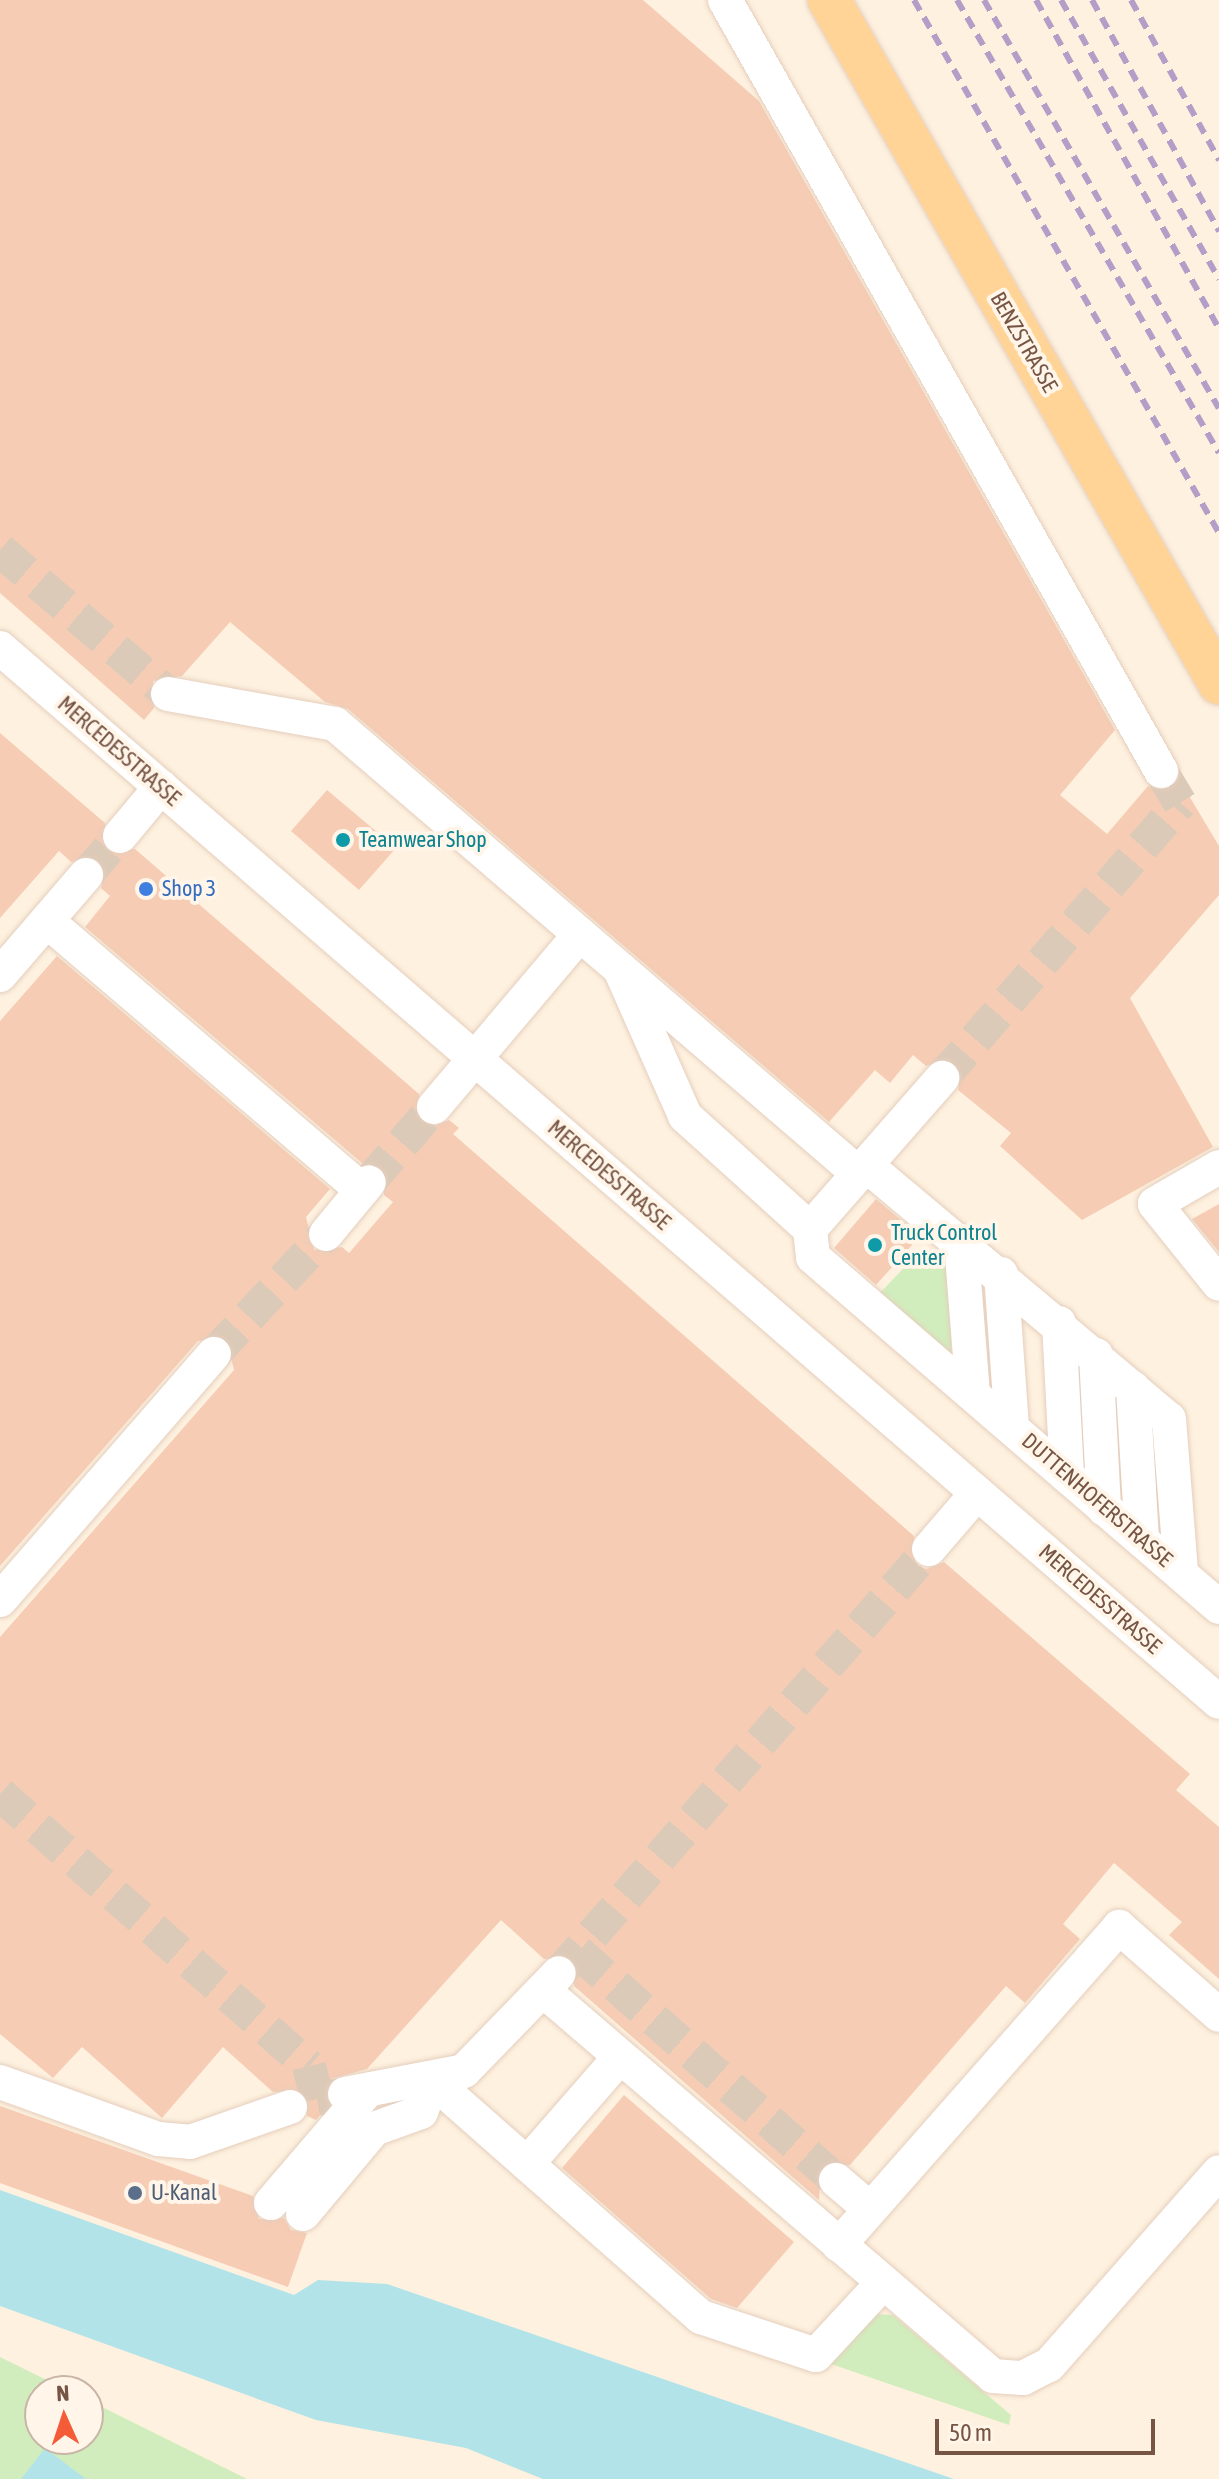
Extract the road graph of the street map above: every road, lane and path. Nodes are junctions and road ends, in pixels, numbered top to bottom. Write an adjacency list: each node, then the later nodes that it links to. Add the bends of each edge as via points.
1 (709, 0): 3 (street)
2 (829, 0): 5 (main road, BENZSTRASSE)
3 (733, 13): 7 (street)
4 (0, 648): 8 (street, MERCEDESSTRASSE)
5 (1219, 683)
6 (168, 694): 12 (street, via 335,724)
7 (1161, 771)
8 (161, 787): 9 (street); 15 (street, MERCEDESSTRASSE)
9 (120, 836)
10 (86, 875): 11 (street)
11 (47, 921): 14 (street); 21 (street, via 366,1186)
12 (580, 934): 13 (street); 15 (street)
13 (620, 969): 19 (street); 20 (street, via 685,1116)
14 (0, 975)
15 (475, 1059): 17 (street); 26 (street, MERCEDESSTRASSE)
16 (942, 1078): 19 (street)
17 (434, 1107)
18 (1219, 1167): 22 (street, via 1155,1204)
19 (863, 1169): 20 (street); 23 (street, via 895,1189)
20 (810, 1229): 25 (street, DUTTENHOFERSTRASSE, via 813,1257)
21 (326, 1234)
22 (1219, 1284)
23 (1058, 1323): 25 (street); 25 (street); 25 (street); 25 (street); 25 (street); 25 (street)
24 (214, 1354): 28 (street)
25 (1076, 1484): 29 (street, DUTTENHOFERSTRASSE)
26 (977, 1493): 27 (street); 30 (street, MERCEDESSTRASSE)
27 (929, 1549)
28 (0, 1600)
29 (1219, 1607)
30 (1219, 1702)
31 (1219, 2015): 39 (street, via 1119,1927)
32 (620, 2057): 33 (street, via 552,1982 476,2064); 36 (street); 40 (street)
33 (433, 2081): 33 (street, via 421,2112 374,2129 287,2209 368,2091); 36 (street)
34 (0, 2082): 35 (street, via 158,2139 190,2142)
35 (290, 2107)
36 (527, 2164): 41 (street, via 701,2317 816,2355)
37 (1219, 2172): 41 (street, via 1049,2365 1023,2378 993,2376)
38 (836, 2180): 39 (street)
39 (870, 2209): 40 (street)
40 (839, 2245): 41 (street)
41 (882, 2284)

